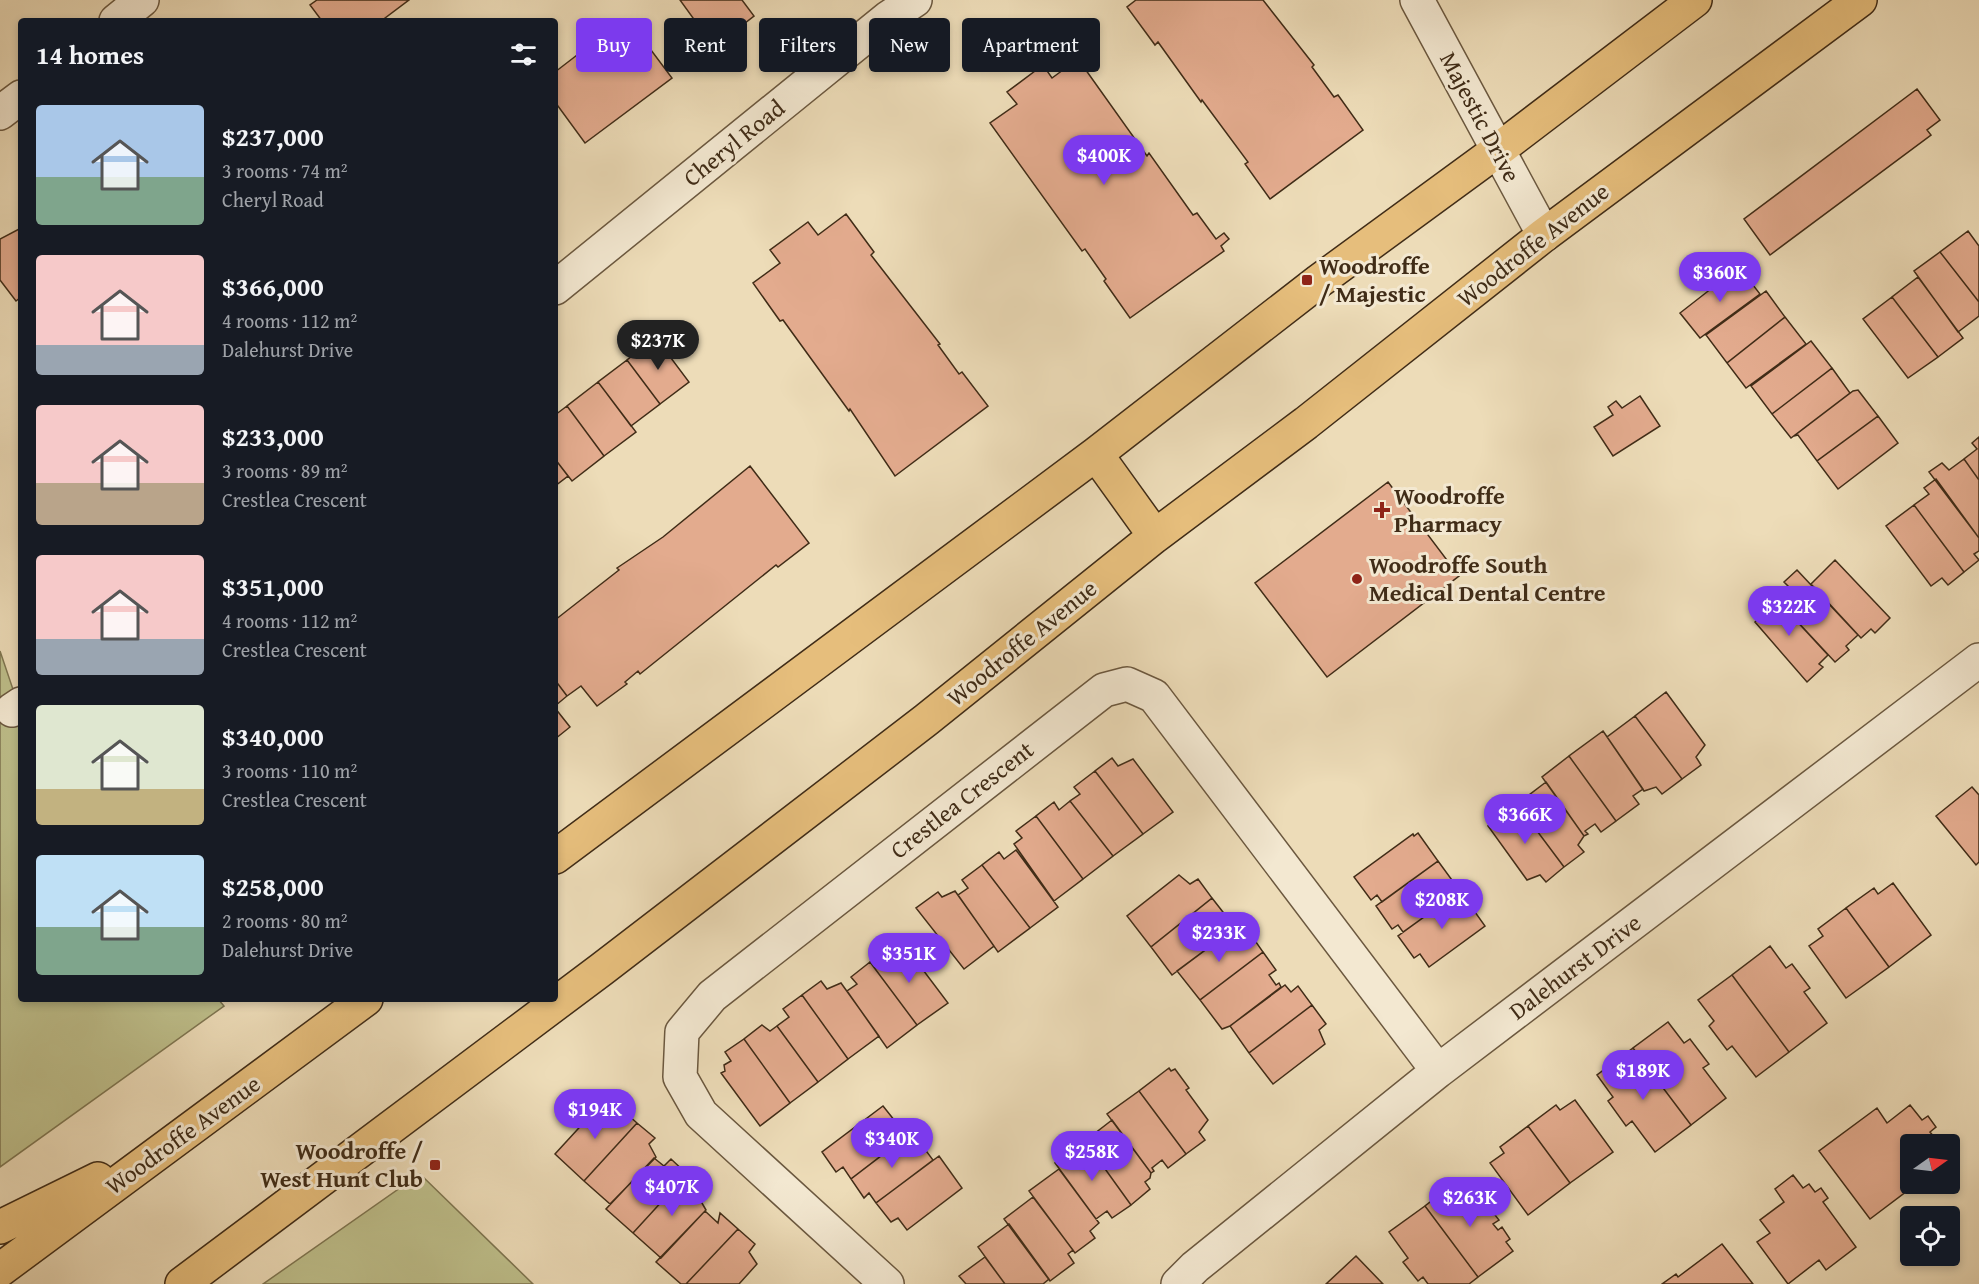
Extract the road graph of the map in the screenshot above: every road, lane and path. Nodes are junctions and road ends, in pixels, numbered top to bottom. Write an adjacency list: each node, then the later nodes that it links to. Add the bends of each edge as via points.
1 (142, 0): 7 (street)
2 (915, 0): 6 (street, Cheryl Road)
3 (1417, 0): 10 (street, Majestic Drive)
4 (1695, 0): 10 (main road)
5 (1860, 0): 11 (main road, Woodroffe Avenue)
6 (883, 9): 12 (street, Cheryl Road)
7 (120, 18)
8 (18, 99): 9 (street)
9 (0, 113)
10 (1498, 150): 11 (street, Majestic Drive); 13 (main road, via 1319,281)
11 (1544, 235): 14 (main road, Woodroffe Avenue, via 1306,423)
12 (558, 285)
13 (1096, 454): 14 (main road); 16 (main road)
14 (1155, 536): 20 (main road, Woodroffe Avenue, via 908,734)
15 (1979, 660): 18 (street, Dalehurst Drive)
16 (558, 855)
17 (362, 1002): 19 (main road, Woodroffe Avenue)
18 (1438, 1071): 25 (street, Crestlea Crescent, via 1154,696 1127,684 1104,690 712,996 682,1032 680,1077 701,1114); 26 (street, Dalehurst Drive)
19 (170, 1144): 21 (main road); 22 (main road, Woodroffe Avenue)
20 (261, 1225): 23 (main road, Woodroffe Avenue); 24 (main road)
21 (0, 1227)
22 (0, 1270)
23 (182, 1284)
24 (202, 1284)
25 (887, 1284)
26 (1178, 1284)

